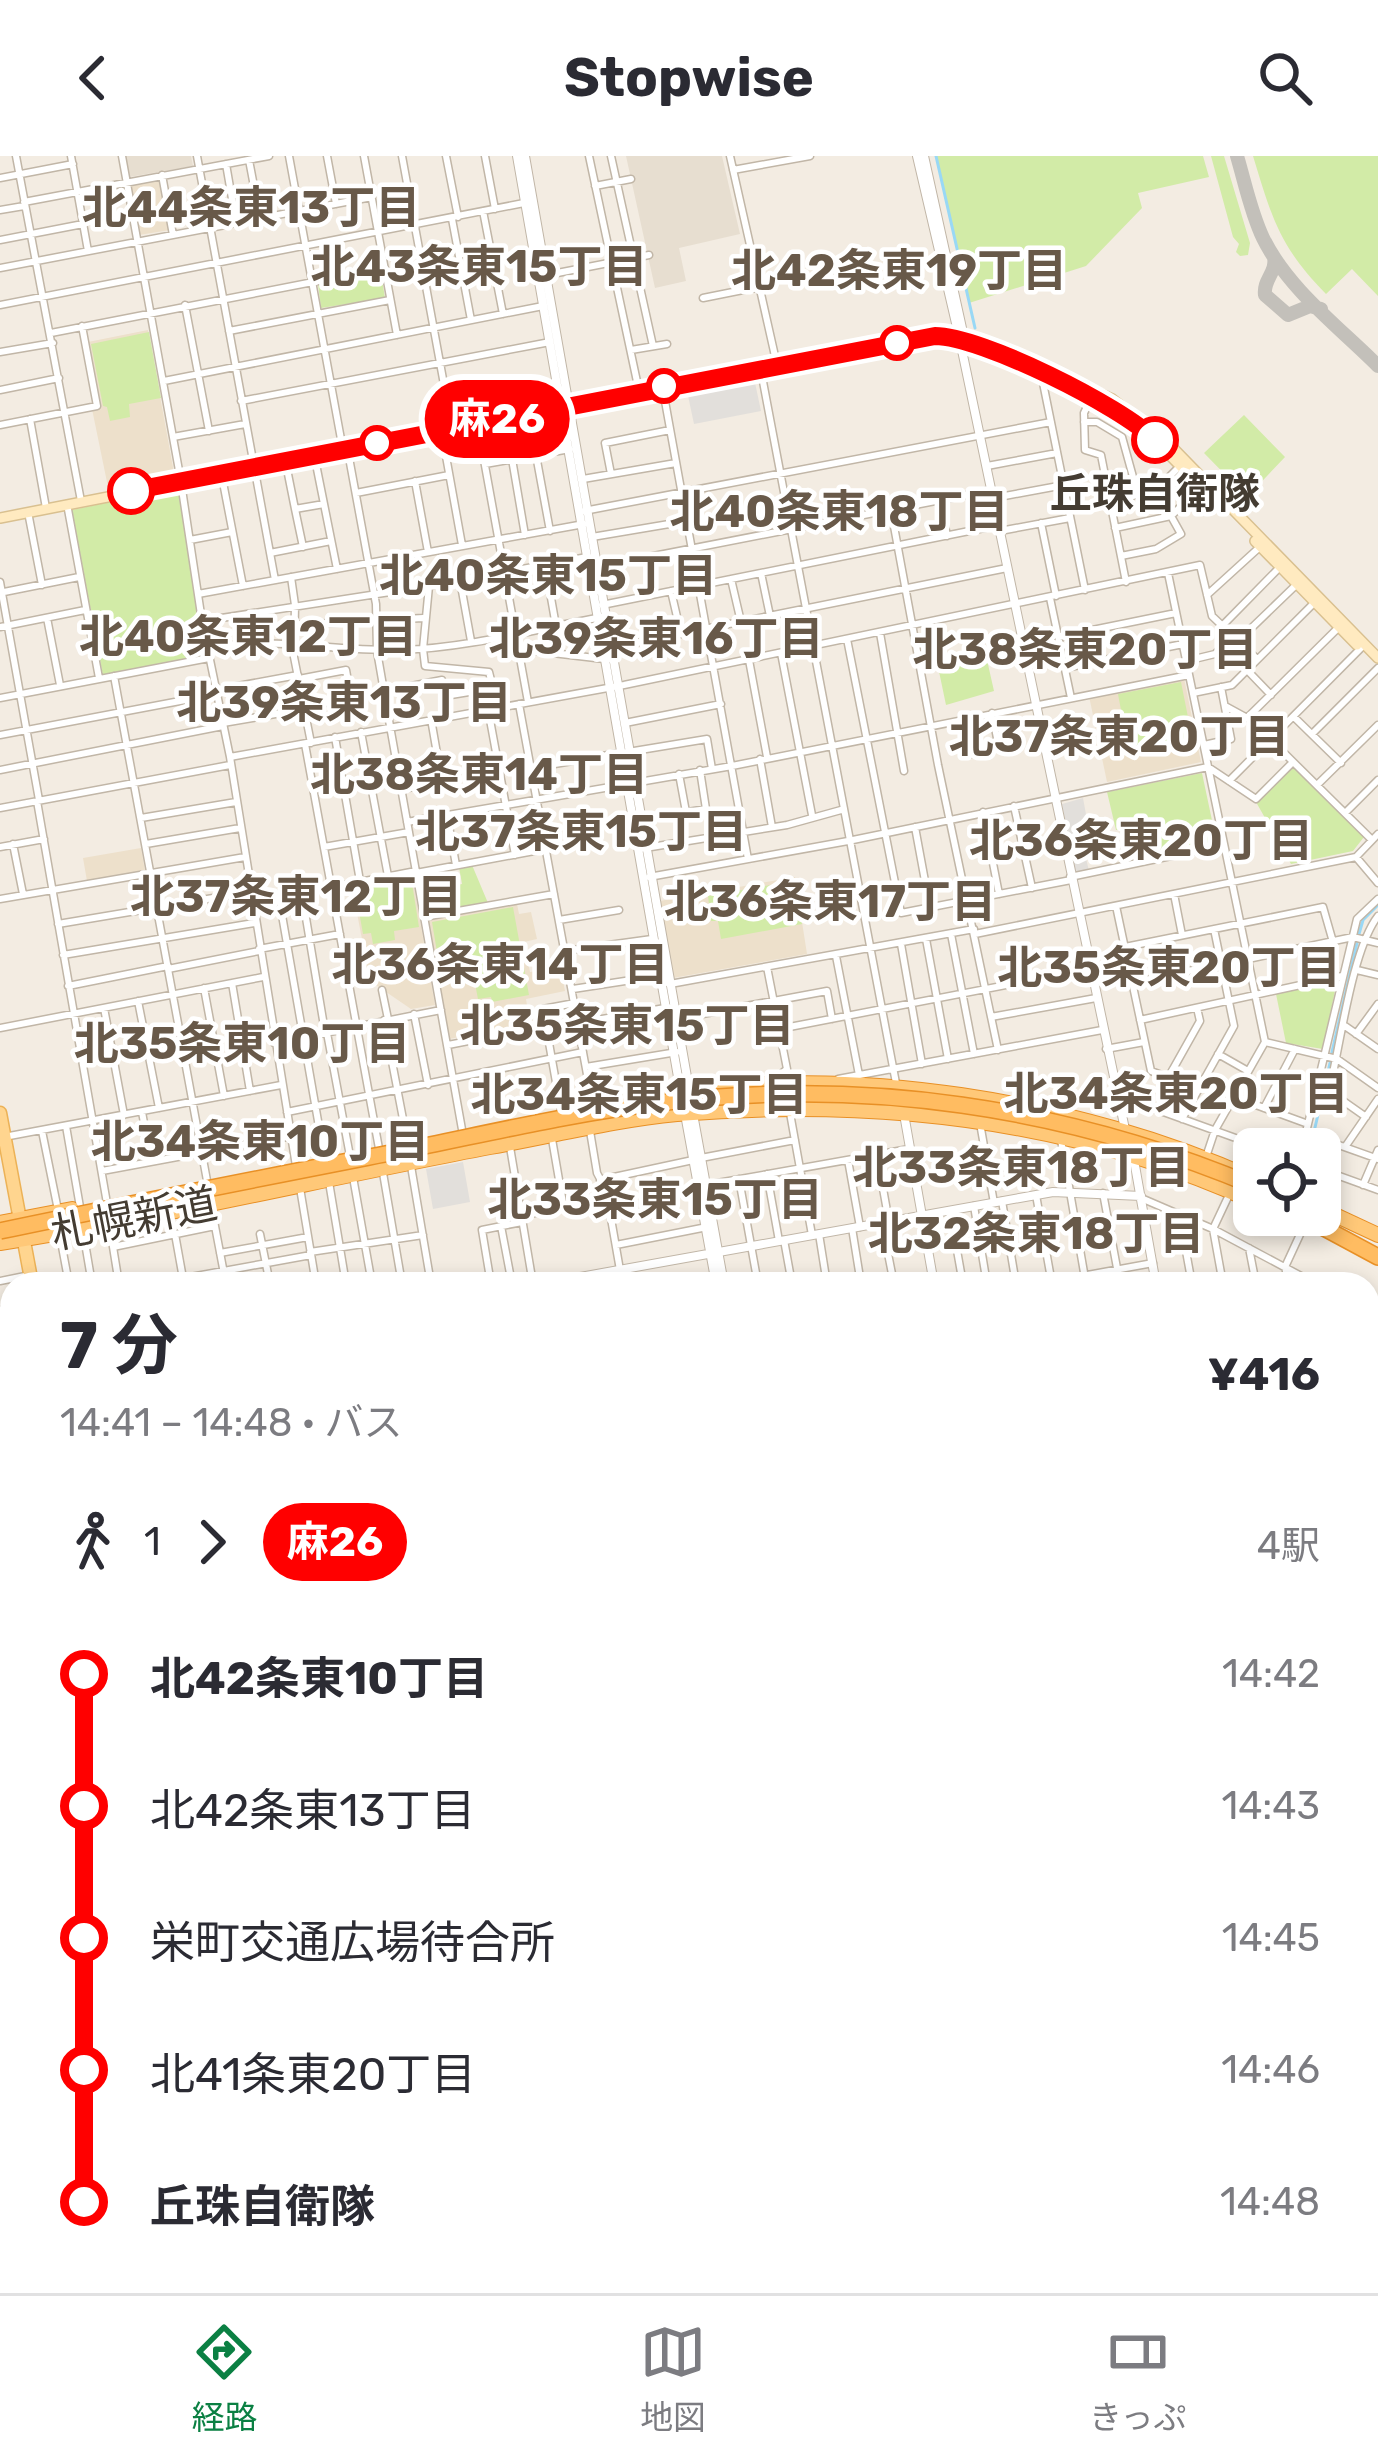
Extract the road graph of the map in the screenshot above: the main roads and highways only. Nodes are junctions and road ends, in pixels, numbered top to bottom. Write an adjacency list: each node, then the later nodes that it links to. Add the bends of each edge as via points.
1 (1042, 371): 2 (main road, via 982,340 935,336); 3 (main road, via 1130,418); 3 (main road, via 1131,411)
2 (0, 518)
3 (1262, 544): 4 (main road)
4 (1282, 565): 5 (main road); 5 (main road)
5 (1317, 600): 6 (main road); 6 (main road)
6 (1363, 646): 7 (main road)
7 (1378, 664)
8 (0, 1113): 9 (main road)
9 (2, 1137): 13 (main road)
10 (1233, 1176): 13 (highway, 札幌新道, via 1125,1130 982,1100 782,1085 685,1092)
11 (1233, 1181): 15 (highway, bridge, via 1161,1150 1038,1117 896,1096 760,1094 622,1108)
12 (1233, 1192): 18 (highway, 札幌新道, via 979,1119 790,1109 590,1128)
13 (19, 1219): 15 (highway, 札幌新道); 18 (main road)
14 (1341, 1225): 17 (highway)
15 (0, 1233): 18 (highway, 札幌新道)
16 (1341, 1235): 19 (highway)
17 (1378, 1235)
18 (24, 1240): 20 (main road)
19 (1378, 1257)
20 (30, 1272)

